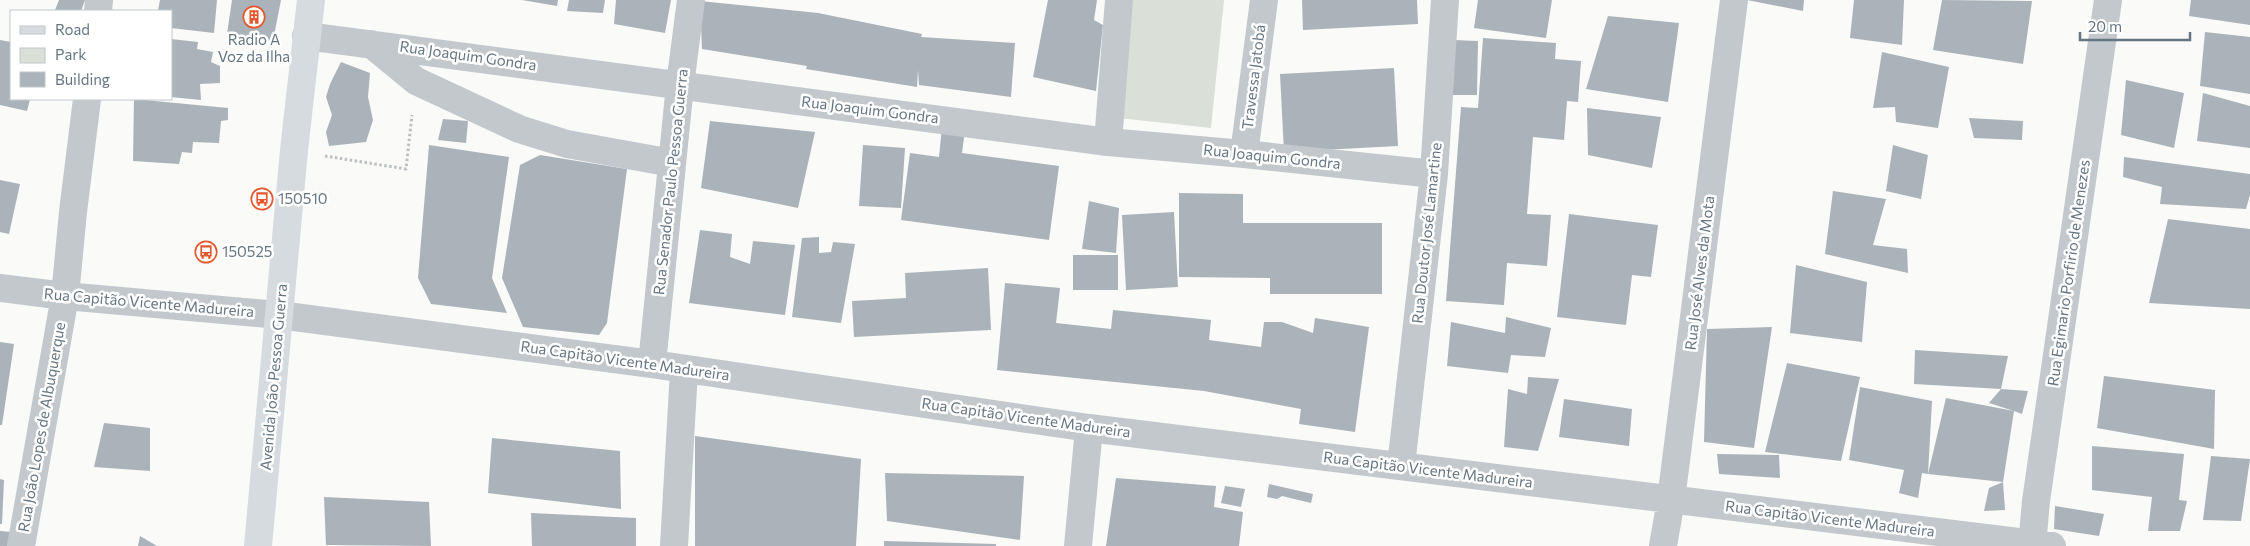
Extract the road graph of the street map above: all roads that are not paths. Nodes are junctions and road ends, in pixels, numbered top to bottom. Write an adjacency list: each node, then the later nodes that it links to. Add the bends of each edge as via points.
1 (311, 0): 8 (main road, Avenida João Pessoa Guerra)
2 (691, 0): 10 (street, Rua Senador Paulo Pessoa Guerra)
3 (1119, 0): 12 (street)
4 (1264, 0): 13 (street, Travessa Jatobá)
5 (1445, 0): 15 (street, Rua Doutor José Lamartine)
6 (1734, 0): 23 (street, Rua José Alves da Mota)
7 (2108, 0): 24 (street, Rua Egimario Porfirio de Menezes, via 2036,501)
8 (306, 36): 9 (street, Rua Joaquim Gondra); 18 (main road, Avenida João Pessoa Guerra)
9 (371, 44): 10 (street, Rua Joaquim Gondra); 14 (street, via 416,81 519,129 567,144)
10 (680, 85): 12 (street, Rua Joaquim Gondra); 14 (street, Rua Senador Paulo Pessoa Guerra)
11 (87, 100): 17 (street, Rua João Lopes de Albuquerque)
12 (1108, 142): 13 (street, Rua Joaquim Gondra)
13 (1244, 154): 15 (street, Rua Joaquim Gondra)
14 (672, 163): 19 (street, Rua Senador Paulo Pessoa Guerra)
15 (1434, 174): 22 (street, Rua Doutor José Lamartine)
16 (0, 288): 17 (street, Rua Capitão Vicente Madureira)
17 (65, 296): 18 (street, Rua Capitão Vicente Madureira); 25 (street, Rua João Lopes de Albuquerque)
18 (280, 315): 19 (street, Rua Capitão Vicente Madureira); 26 (main road, Avenida João Pessoa Guerra)
19 (652, 364): 20 (street, Rua Capitão Vicente Madureira)
20 (684, 370): 21 (street, Rua Capitão Vicente Madureira); 27 (street)
21 (1089, 428): 22 (street, Rua Capitão Vicente Madureira); 28 (street)
22 (1402, 466): 23 (street, Rua Capitão Vicente Madureira)
23 (1671, 500): 24 (street, Rua Capitão Vicente Madureira); 29 (street, Rua José Alves da Mota)
24 (2039, 545)
25 (21, 546)
26 (258, 546)
27 (674, 546)
28 (1078, 546)
29 (1662, 546)

